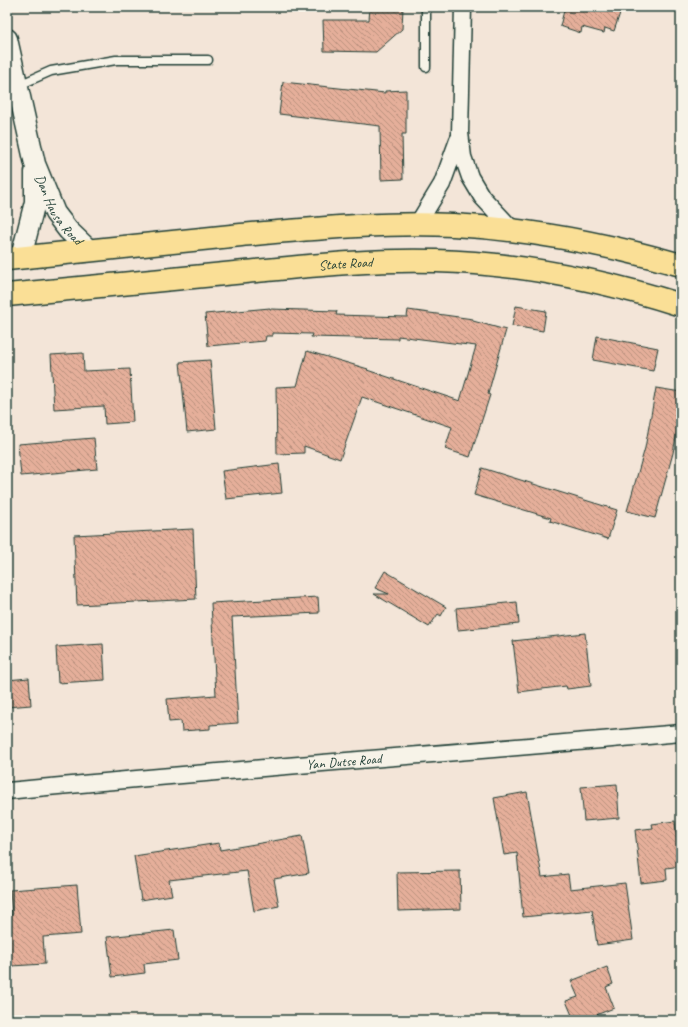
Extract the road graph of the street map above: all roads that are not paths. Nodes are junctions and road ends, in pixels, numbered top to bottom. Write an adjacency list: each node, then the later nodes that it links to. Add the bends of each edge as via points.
1 (426, 7): 5 (lane)
2 (463, 7): 7 (street)
3 (7, 39): 6 (street, Dan Hausa Road)
4 (208, 60): 6 (lane, via 116,60 51,71)
5 (426, 67)
6 (19, 84): 8 (street, Dan Hausa Road)
7 (460, 133): 9 (street, via 442,184); 10 (street, via 463,157 470,177 482,197)
8 (35, 164): 11 (street, Dan Hausa Road, via 55,213); 12 (street, Dan Hausa Road, via 34,202)
9 (418, 225): 10 (main road); 11 (main road, via 388,224 330,228)
10 (513, 230): 13 (main road, via 628,250)
11 (89, 250): 12 (main road)
12 (14, 258)
13 (681, 265)
14 (7, 295): 15 (main road, State Road, via 332,264 436,260 571,276 634,290)
15 (681, 305)
16 (681, 733): 17 (street, Yan Dutse Road, via 168,775)
17 (7, 791)

